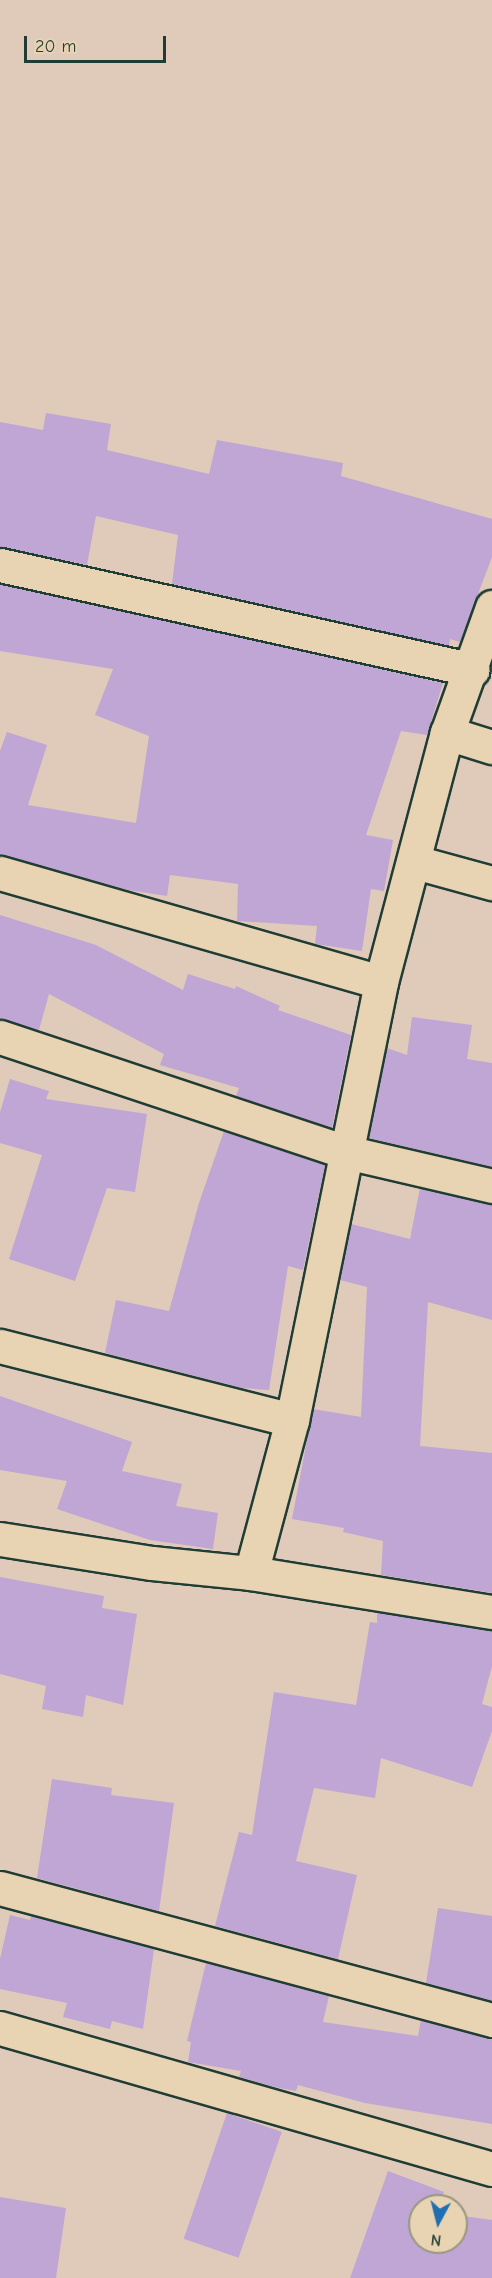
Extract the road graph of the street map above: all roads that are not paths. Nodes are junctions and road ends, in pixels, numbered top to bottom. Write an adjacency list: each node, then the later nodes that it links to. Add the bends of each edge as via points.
1 (0, 565): 3 (street)
2 (492, 607): 3 (street)
3 (472, 670): 4 (street)
4 (447, 734): 5 (street); 6 (street)
5 (492, 747)
6 (415, 862): 8 (street); 9 (street)
7 (0, 873): 9 (street)
8 (492, 883)
9 (381, 982): 11 (street)
10 (0, 1037): 11 (street)
11 (346, 1152): 12 (street); 14 (street)
12 (492, 1186)
13 (0, 1346): 14 (street)
14 (292, 1420): 16 (street)
15 (0, 1539): 16 (street, via 152,1563)
16 (251, 1573): 17 (street)
17 (492, 1612)
18 (0, 1888): 19 (street)
19 (492, 2020)
20 (0, 2028): 21 (street)
21 (492, 2169)

